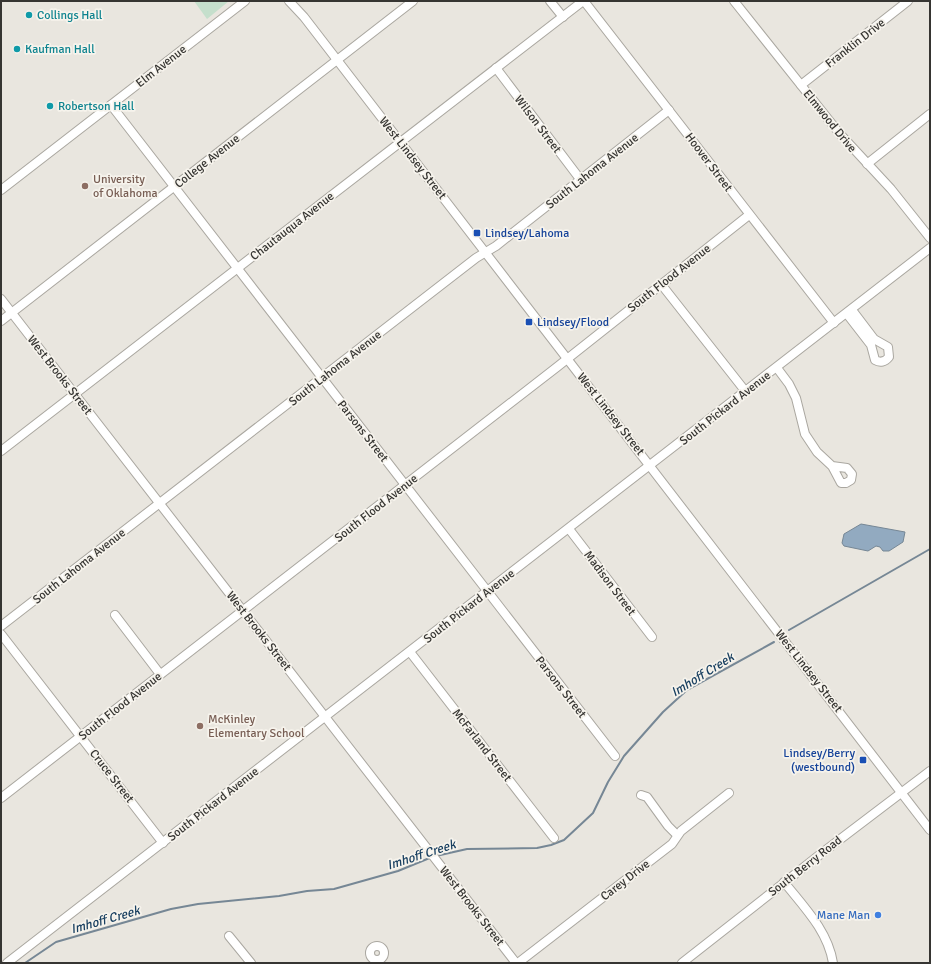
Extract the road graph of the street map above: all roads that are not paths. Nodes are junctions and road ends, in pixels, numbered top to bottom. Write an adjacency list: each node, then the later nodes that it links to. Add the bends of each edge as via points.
1 (245, 1): 12 (street, Elm Avenue)
2 (288, 1): 9 (street, West Lindsey Street, via 304,17)
3 (413, 1): 9 (street, College Avenue)
4 (550, 1): 8 (street)
5 (583, 1): 8 (street, Chautauqua Avenue); 13 (street, Hoover Street)
6 (734, 1): 11 (street, Elmwood Drive)
7 (908, 1): 11 (street, Franklin Drive)
8 (563, 16): 10 (street, Chautauqua Avenue)
9 (337, 61): 15 (street, West Lindsey Street); 18 (street, College Avenue)
10 (496, 68): 15 (street, Chautauqua Avenue); 17 (street, Wilson Street)
11 (801, 85): 16 (street, Elmwood Drive)
12 (111, 105): 18 (street, Parsons Street); 19 (street, Elm Avenue)
13 (669, 110): 17 (street, South Lahoma Avenue); 20 (street, Hoover Street)
14 (930, 114): 16 (street)
15 (401, 142): 23 (street, West Lindsey Street); 24 (street, Chautauqua Avenue)
16 (867, 164): 21 (street, Elmwood Drive, via 904,204)
17 (580, 179): 23 (street, South Lahoma Avenue)
18 (174, 187): 24 (street, Parsons Street); 28 (street, College Avenue)
19 (1, 190)
20 (750, 215): 25 (street, South Flood Avenue); 30 (street, Hoover Street)
21 (930, 238)
22 (930, 249): 27 (street, South Pickard Avenue)
23 (485, 252): 31 (street, West Lindsey Street); 33 (street, South Lahoma Avenue)
24 (237, 269): 33 (street, Parsons Street); 35 (street, Chautauqua Avenue)
25 (661, 284): 31 (street, South Flood Avenue); 34 (street)
26 (1, 299): 28 (street, West Brooks Street)
27 (849, 312): 27 (street, via 871,345 875,360 885,361 890,355 888,347 874,339); 30 (street, South Pickard Avenue)
28 (12, 313): 29 (street, College Avenue); 35 (street, West Brooks Street)
29 (1, 321)
30 (834, 323): 32 (street, South Pickard Avenue)
31 (567, 358): 37 (street, West Lindsey Street); 39 (street, South Flood Avenue)
32 (777, 368): 34 (street, South Pickard Avenue); 38 (street, via 796,398 805,434 817,452)
33 (322, 378): 39 (street, Parsons Street); 40 (street, South Lahoma Avenue)
34 (746, 392): 37 (street, South Pickard Avenue)
35 (75, 394): 36 (street, Chautauqua Avenue); 40 (street, West Brooks Street)
36 (1, 451)
37 (650, 466): 41 (street, South Pickard Avenue); 54 (street, West Lindsey Street)
38 (832, 466)
39 (405, 485): 42 (street, Parsons Street); 43 (street, South Flood Avenue)
40 (160, 504): 43 (street, West Brooks Street); 45 (street, South Lahoma Avenue)
41 (569, 529): 42 (street, South Pickard Avenue); 47 (street, Madison Street)
42 (488, 592): 48 (street, South Pickard Avenue); 52 (street, Parsons Street)
43 (243, 611): 49 (street, South Flood Avenue); 50 (street, West Brooks Street)
44 (114, 615): 49 (street)
45 (1, 626)
46 (1, 634): 51 (street, Cruce Street)
47 (652, 637)
48 (410, 652): 50 (street, South Pickard Avenue); 60 (street, McFarland Street)
49 (160, 674): 51 (street, South Flood Avenue)
50 (326, 717): 61 (street, South Pickard Avenue); 66 (street, West Brooks Street)
51 (81, 736): 57 (street, South Flood Avenue); 61 (street, Cruce Street)
52 (615, 756)
53 (930, 771): 54 (street, South Berry Road)
54 (901, 793): 58 (street, West Lindsey Street); 62 (street, South Berry Road)
55 (729, 794): 59 (street, Carey Drive)
56 (641, 795): 59 (street, via 647,797 668,826)
57 (1, 798)
58 (930, 830)
59 (678, 835): 66 (street, Carey Drive, via 672,844)
60 (554, 838)
61 (163, 843): 64 (street, South Pickard Avenue)
62 (784, 882): 67 (street, South Berry Road); 68 (street, via 824,934)
63 (229, 936): 65 (street)
64 (7, 963)
65 (251, 963)
66 (517, 963)
67 (682, 963)
68 (833, 963)

